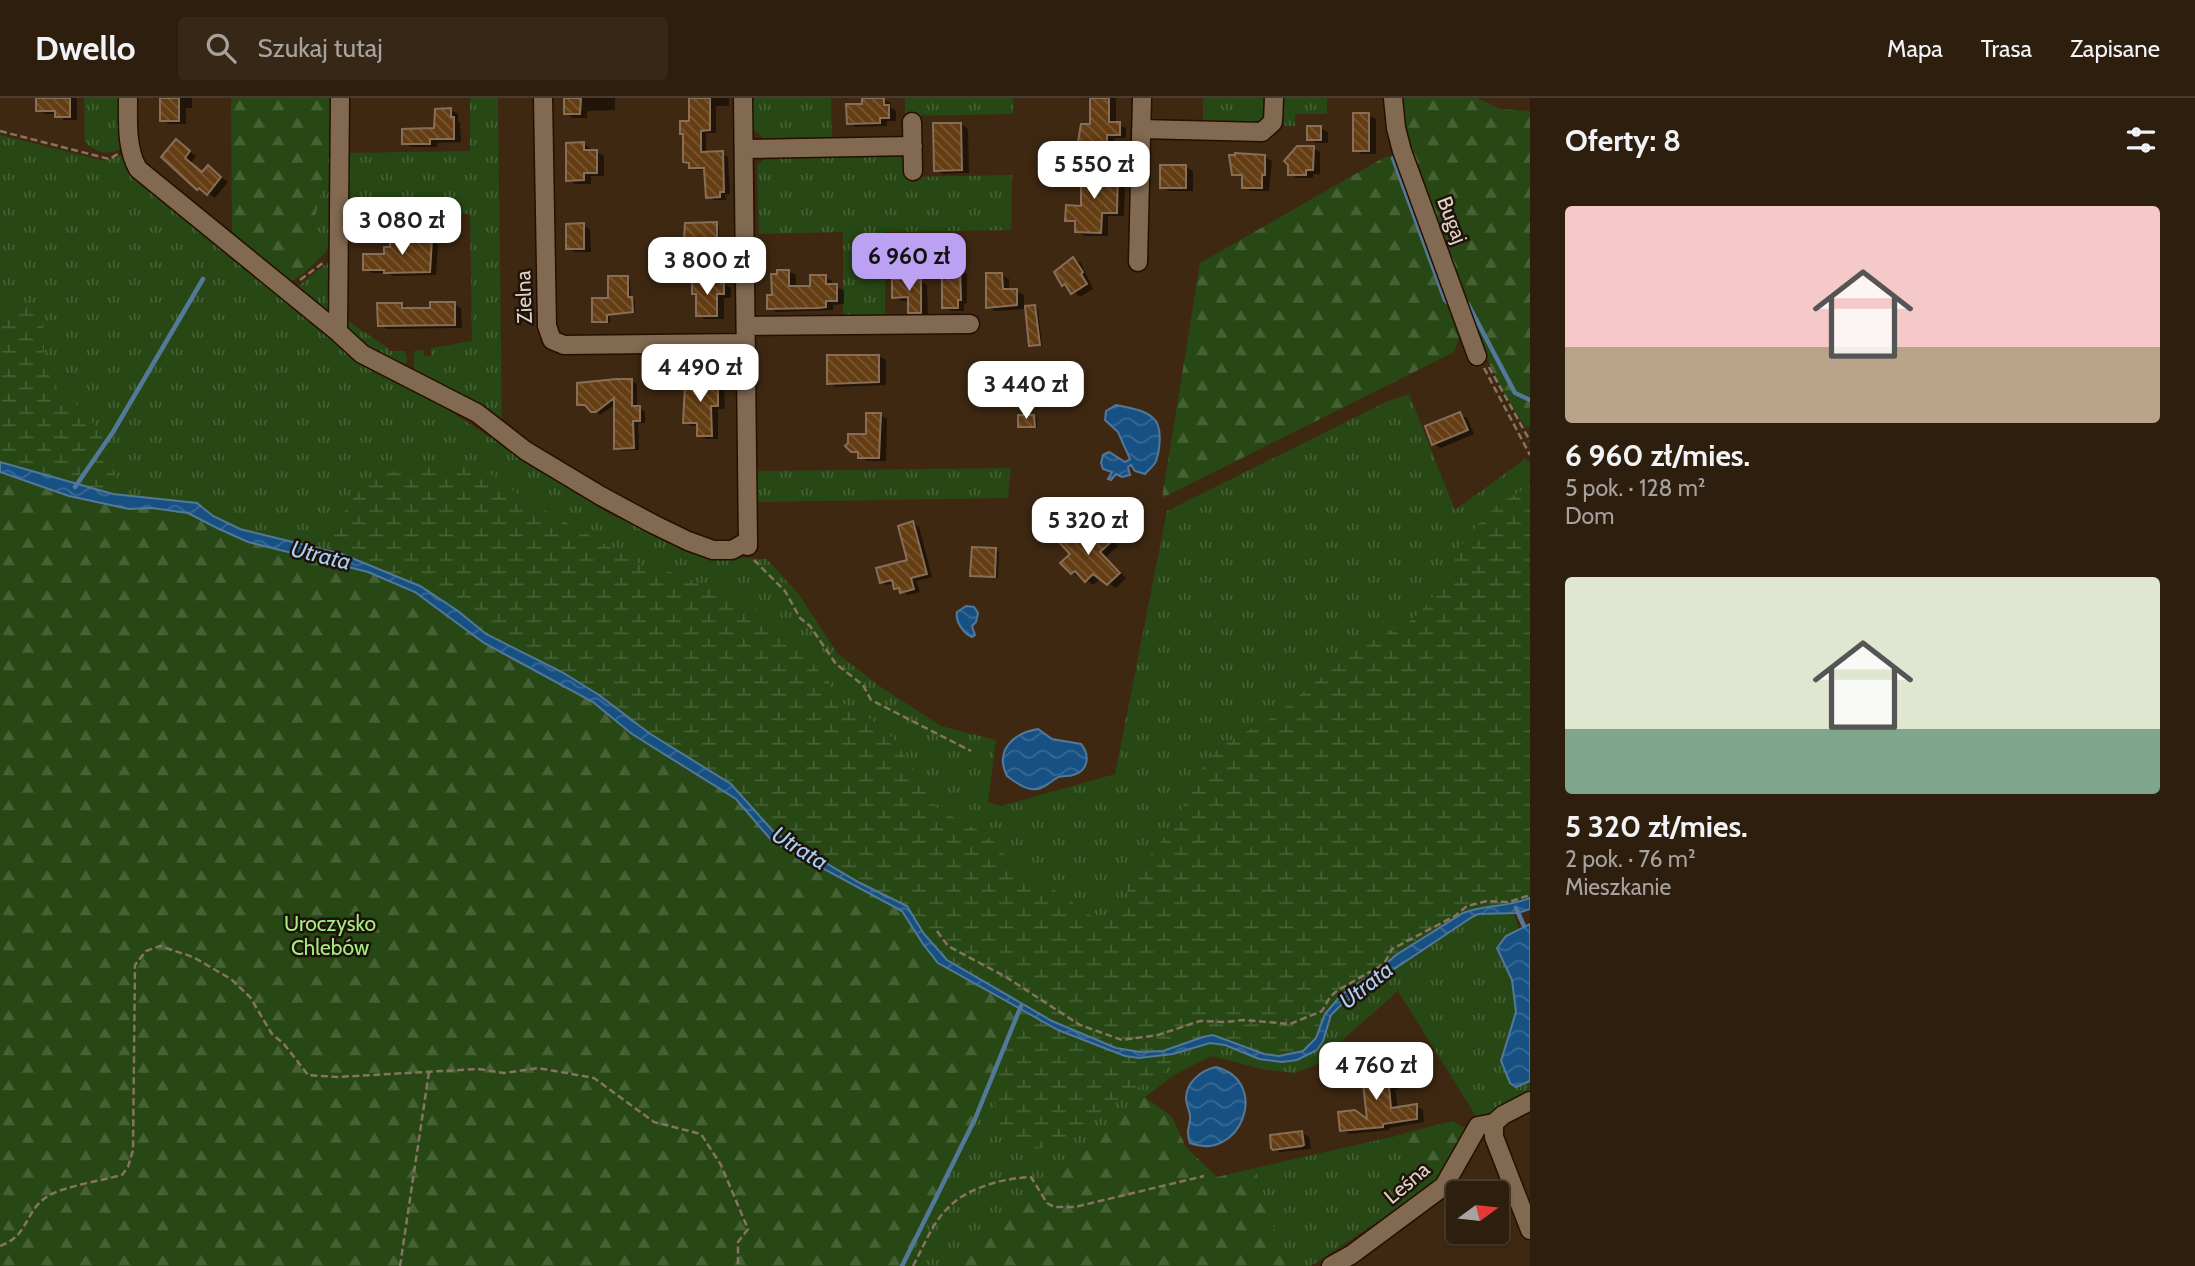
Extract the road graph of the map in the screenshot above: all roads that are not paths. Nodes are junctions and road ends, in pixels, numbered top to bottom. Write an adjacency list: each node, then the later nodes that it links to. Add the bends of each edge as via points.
1 (128, 98): 15 (street, via 135,165)
2 (340, 98): 15 (street)
3 (543, 98): 16 (street, Zielna, via 547,326 552,340 564,345)
4 (743, 98): 11 (street)
5 (1142, 98): 9 (street)
6 (1274, 98): 9 (street, via 1273,122 1262,132)
7 (1393, 98): 17 (street, Bugaj, via 1402,151)
8 (912, 122): 10 (street)
9 (1141, 129): 13 (street)
10 (913, 146): 11 (street); 12 (street)
11 (744, 149): 16 (street)
12 (913, 170)
13 (1138, 262)
14 (970, 324): 16 (street)
15 (338, 332): 16 (street, via 362,354 477,413 526,451 632,513 704,548 728,551 746,544)
16 (746, 334)
17 (1477, 356)
18 (1530, 1101): 19 (street, Leśna)
19 (1494, 1123): 20 (street, via 1494,1137); 21 (street, Leśna, via 1478,1126 1444,1186)
20 (1530, 1230)
21 (1331, 1266)

